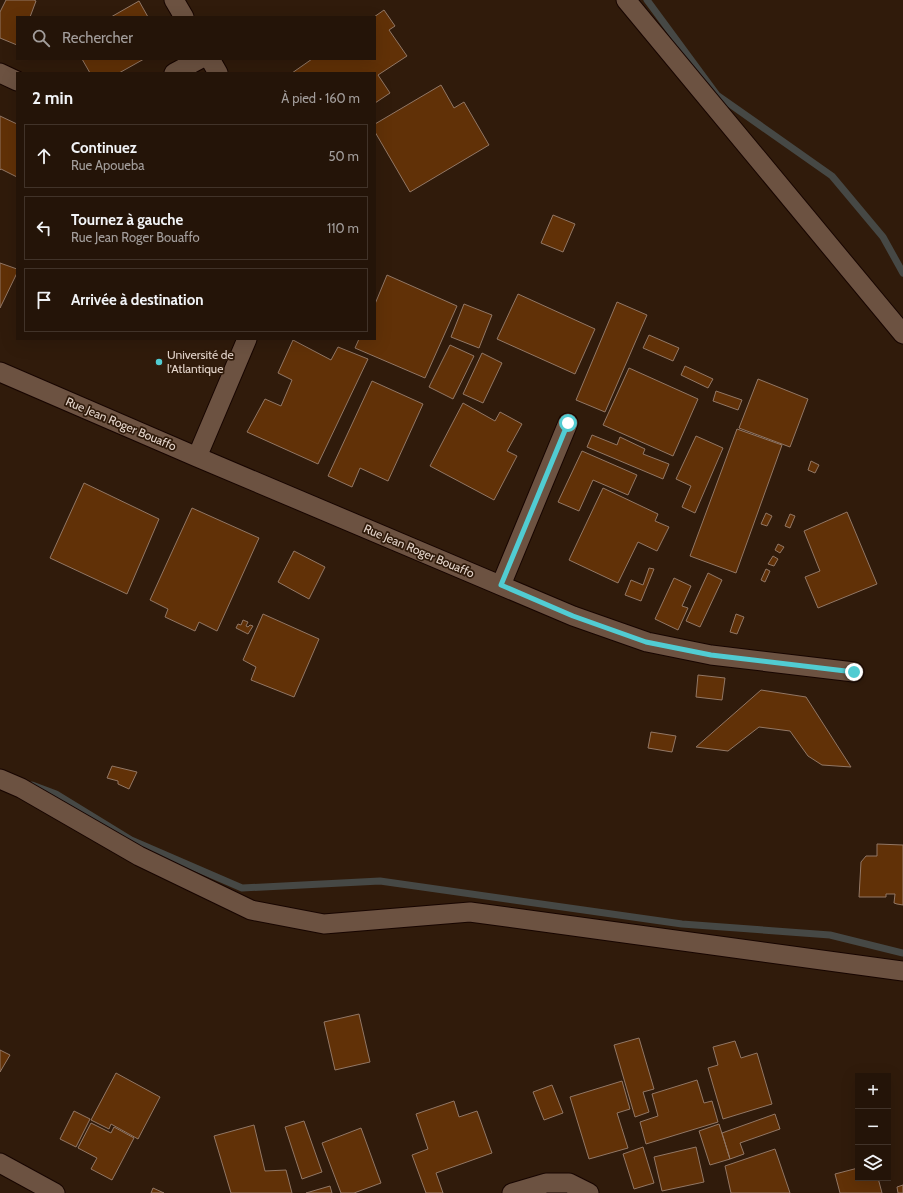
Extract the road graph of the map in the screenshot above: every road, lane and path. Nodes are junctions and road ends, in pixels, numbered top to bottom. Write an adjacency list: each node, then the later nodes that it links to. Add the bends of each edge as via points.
1 (174, 0): 3 (street)
2 (626, 0): 10 (street)
3 (183, 16)
4 (198, 60): 6 (street)
5 (211, 60): 7 (street)
6 (176, 72)
7 (217, 72)
8 (0, 73): 9 (street)
9 (16, 81)
10 (903, 334)
11 (247, 340): 14 (street)
12 (0, 372): 14 (street, Rue Jean Roger Bouaffo)
13 (568, 423): 15 (street)
14 (197, 457): 15 (street, Rue Jean Roger Bouaffo)
15 (501, 585): 16 (street, Rue Jean Roger Bouaffo, via 573,616 646,642 711,655)
16 (854, 672)
17 (0, 779): 18 (street, via 21,788 139,856 251,910 324,924 470,912)
18 (903, 971)
19 (0, 1163): 20 (street)
20 (55, 1193)
21 (512, 1193): 22 (street, via 546,1183 569,1183)
22 (589, 1193)

